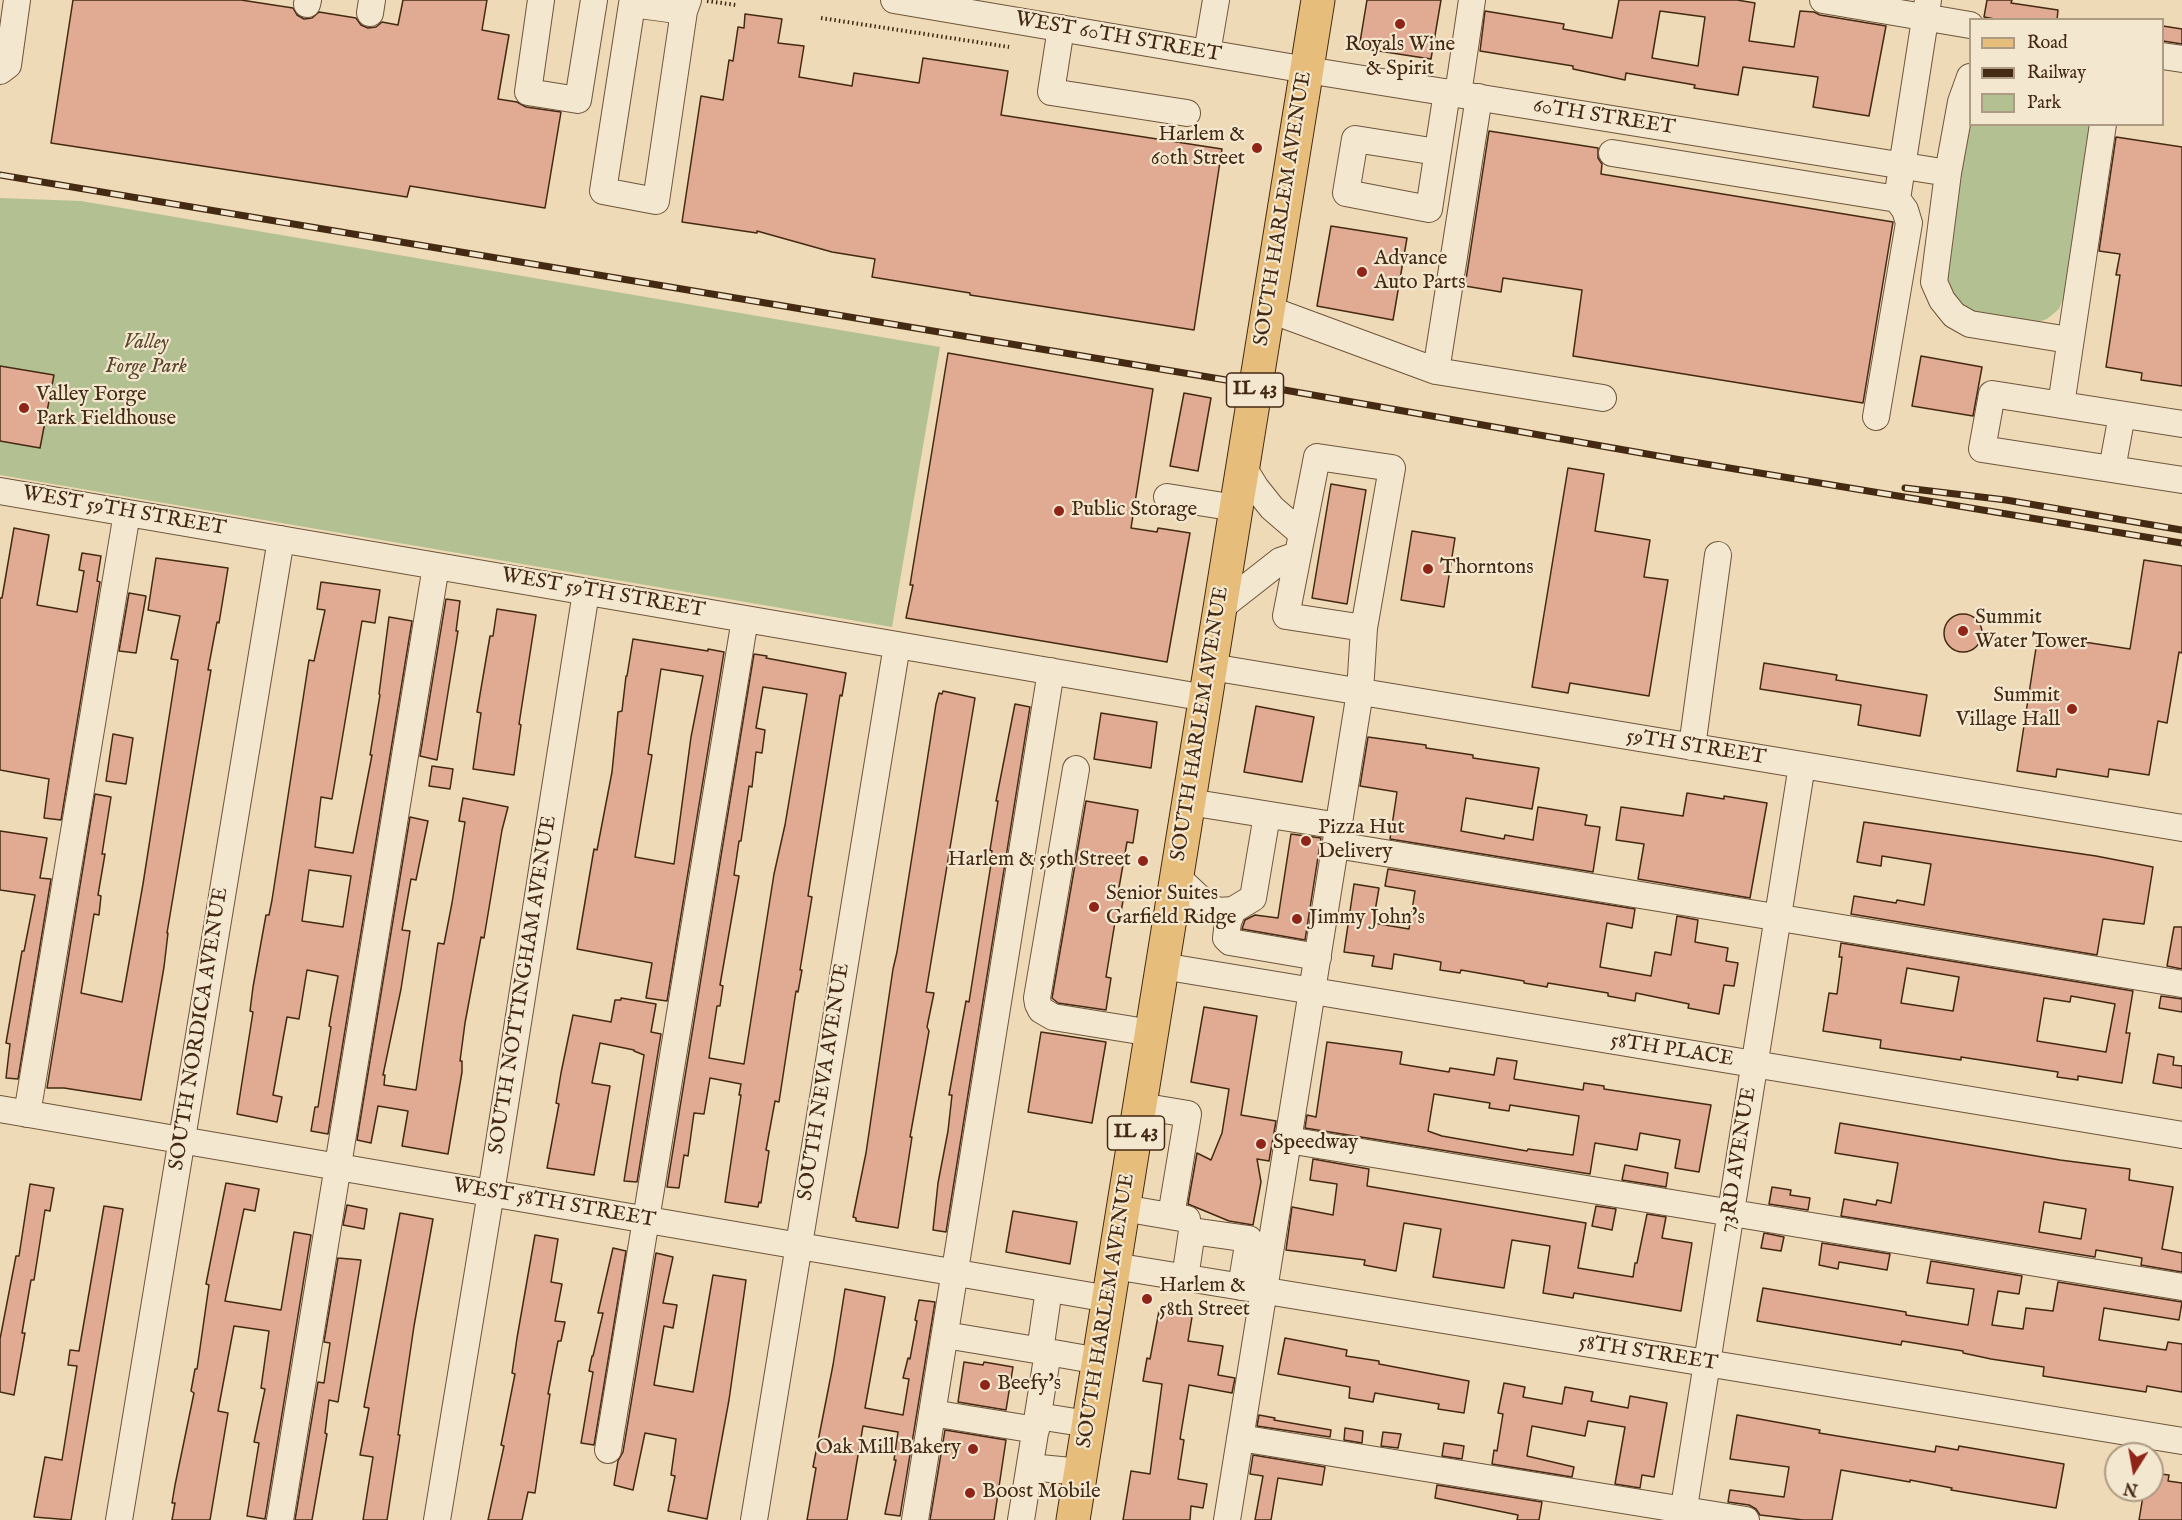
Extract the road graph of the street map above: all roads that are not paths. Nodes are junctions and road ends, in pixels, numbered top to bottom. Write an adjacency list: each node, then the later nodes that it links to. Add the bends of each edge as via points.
1 (17, 0): 17 (street, via 8,65)
2 (541, 0): 3 (street, via 528,92 578,100)
3 (594, 0)
4 (894, 0): 12 (street, WEST 60TH STREET)
5 (1216, 0): 13 (street)
6 (1318, 0): 16 (main road, SOUTH HARLEM AVENUE / IL 43)
7 (1472, 0): 19 (street)
8 (1823, 0): 10 (street)
9 (692, 4): 9 (street, via 656,201 603,191 632,4)
10 (1926, 8): 11 (street); 26 (street)
11 (1969, 23)
12 (1061, 28): 13 (street, WEST 60TH STREET); 20 (street, via 1051,92)
13 (1207, 53): 16 (street, WEST 60TH STREET)
14 (2164, 56): 15 (street)
15 (2182, 60)
16 (1307, 70): 19 (street, 60TH STREET); 29 (main road, SOUTH HARLEM AVENUE / IL 43)
17 (0, 71)
18 (1969, 82): 27 (street, via 1961,102)
19 (1461, 94): 22 (street, 60TH STREET); 23 (street); 31 (street)
20 (1187, 113)
21 (2103, 126): 30 (street)
22 (1682, 130): 25 (street); 26 (street, 60TH STREET)
23 (1437, 153)
24 (1612, 153): 25 (street)
25 (1677, 165): 28 (street)
26 (1901, 165): 27 (street, 60TH STREET); 28 (street)
27 (1948, 173): 30 (street, via 1934,282 1942,300 1954,315 1970,324)
28 (1897, 199): 35 (street, via 1909,223)
29 (1268, 309): 31 (street); 37 (main road, SOUTH HARLEM AVENUE / IL 43)
30 (2069, 340): 33 (street)
31 (1436, 370): 32 (street)
32 (1603, 398)
33 (2061, 405): 34 (street); 38 (street, via 1992,394 1982,449)
34 (2122, 414): 36 (street); 38 (street)
35 (1876, 417)
36 (2182, 424)
37 (1243, 467): 42 (main road, SOUTH HARLEM AVENUE / IL 43); 45 (street)
38 (2112, 469): 39 (street)
39 (2182, 480)
40 (0, 491): 43 (street, WEST 59TH STREET)
41 (1167, 497): 42 (street)
42 (1236, 508): 49 (main road, SOUTH HARLEM AVENUE / IL 43)
43 (127, 513): 44 (street, WEST 59TH STREET); 74 (street)
44 (281, 539): 47 (street, WEST 59TH STREET); 77 (street, SOUTH NORDICA AVENUE)
45 (1299, 544): 49 (street); 51 (street, via 1286,616); 51 (street, via 1317,457 1392,468)
46 (1718, 555): 56 (street)
47 (436, 566): 48 (street, WEST 59TH STREET); 78 (street)
48 (586, 592): 50 (street, WEST 59TH STREET); 79 (street, SOUTH NOTTINGHAM AVENUE)
49 (1220, 608): 54 (main road, SOUTH HARLEM AVENUE / IL 43)
50 (745, 619): 52 (street, WEST 59TH STREET); 82 (street)
51 (1364, 628): 55 (street)
52 (897, 645): 53 (street, WEST 59TH STREET); 84 (street, SOUTH NEVA AVENUE)
53 (1051, 671): 54 (street, WEST 59TH STREET); 86 (street)
54 (1208, 682): 55 (street, 59TH STREET); 59 (main road, SOUTH HARLEM AVENUE / IL 43)
55 (1360, 692): 56 (street, 59TH STREET); 62 (street)
56 (1692, 747): 57 (street, 59TH STREET)
57 (1802, 765): 61 (street, 59TH STREET); 65 (street, 73RD AVENUE)
58 (1076, 769): 70 (street, via 1038,1004 1053,1017)
59 (1189, 802): 60 (street); 63 (main road, SOUTH HARLEM AVENUE / IL 43)
60 (1268, 815): 62 (street); 64 (street)
61 (2182, 828)
62 (1337, 836): 65 (street); 66 (street)
63 (1177, 877): 64 (street, via 1209,907 1219,911); 67 (main road, SOUTH HARLEM AVENUE / IL 43)
64 (1243, 904): 66 (street, via 1228,922 1226,938 1230,942)
65 (1778, 918): 68 (street); 71 (street, 73RD AVENUE)
66 (1318, 957): 69 (street)
67 (1162, 966): 69 (street, 58TH PLACE); 70 (main road, SOUTH HARLEM AVENUE / IL 43)
68 (2182, 984)
69 (1312, 991): 71 (street, 58TH PLACE); 76 (street)
70 (1152, 1033): 72 (main road, SOUTH HARLEM AVENUE / IL 43)
71 (1754, 1065): 75 (street, 58TH PLACE); 81 (street, 73RD AVENUE)
72 (1140, 1106): 80 (main road, SOUTH HARLEM AVENUE / IL 43); 83 (street, via 1188,1114)
73 (0, 1109): 74 (street, WEST 58TH STREET)
74 (27, 1114): 77 (street, WEST 58TH STREET)
75 (2182, 1135)
76 (1288, 1140): 81 (street); 90 (street)
77 (182, 1141): 78 (street, WEST 58TH STREET); 105 (street, SOUTH NORDICA AVENUE)
78 (338, 1167): 79 (street, WEST 58TH STREET); 106 (street)
79 (491, 1194): 82 (street, WEST 58TH STREET); 107 (street, SOUTH NOTTINGHAM AVENUE)
80 (1124, 1208): 83 (street); 85 (main road, SOUTH HARLEM AVENUE / IL 43)
81 (1731, 1213): 88 (street); 95 (street, 73RD AVENUE)
82 (647, 1220): 84 (street, WEST 58TH STREET); 101 (street)
83 (1182, 1223): 87 (street); 90 (street, via 1249,1239)
84 (798, 1246): 86 (street, WEST 58TH STREET); 108 (street, SOUTH NEVA AVENUE)
85 (1114, 1266): 87 (street, 58TH STREET); 91 (main road, SOUTH HARLEM AVENUE / IL 43)
86 (955, 1273): 89 (street, WEST 58TH STREET); 92 (street)
87 (1185, 1278): 90 (street, 58TH STREET)
88 (2182, 1287)
89 (1049, 1289): 91 (street, WEST 58TH STREET); 93 (street)
90 (1253, 1289): 95 (street, 58TH STREET); 99 (street)
91 (1109, 1299): 94 (main road, SOUTH HARLEM AVENUE / IL 43)
92 (945, 1335): 93 (street); 96 (street)
93 (1044, 1352): 94 (street); 97 (street)
94 (1099, 1360): 98 (main road, SOUTH HARLEM AVENUE / IL 43)
95 (1707, 1363): 100 (street, 58TH STREET); 104 (street, 73RD AVENUE)
96 (932, 1413): 97 (street); 109 (street)
97 (1037, 1423): 98 (street); 102 (street)
98 (1088, 1424): 103 (main road, SOUTH HARLEM AVENUE / IL 43)
99 (1240, 1438): 104 (street); 112 (street)
100 (2182, 1441)
101 (608, 1450)
102 (1030, 1467): 103 (street); 110 (street)
103 (1081, 1472): 111 (main road, SOUTH HARLEM AVENUE / IL 43)
104 (1683, 1515): 113 (street)
105 (119, 1520)
106 (280, 1520)
107 (437, 1520)
108 (754, 1520)
109 (915, 1520)
110 (1021, 1520)
111 (1073, 1520)
112 (1227, 1520)
113 (1746, 1520)

